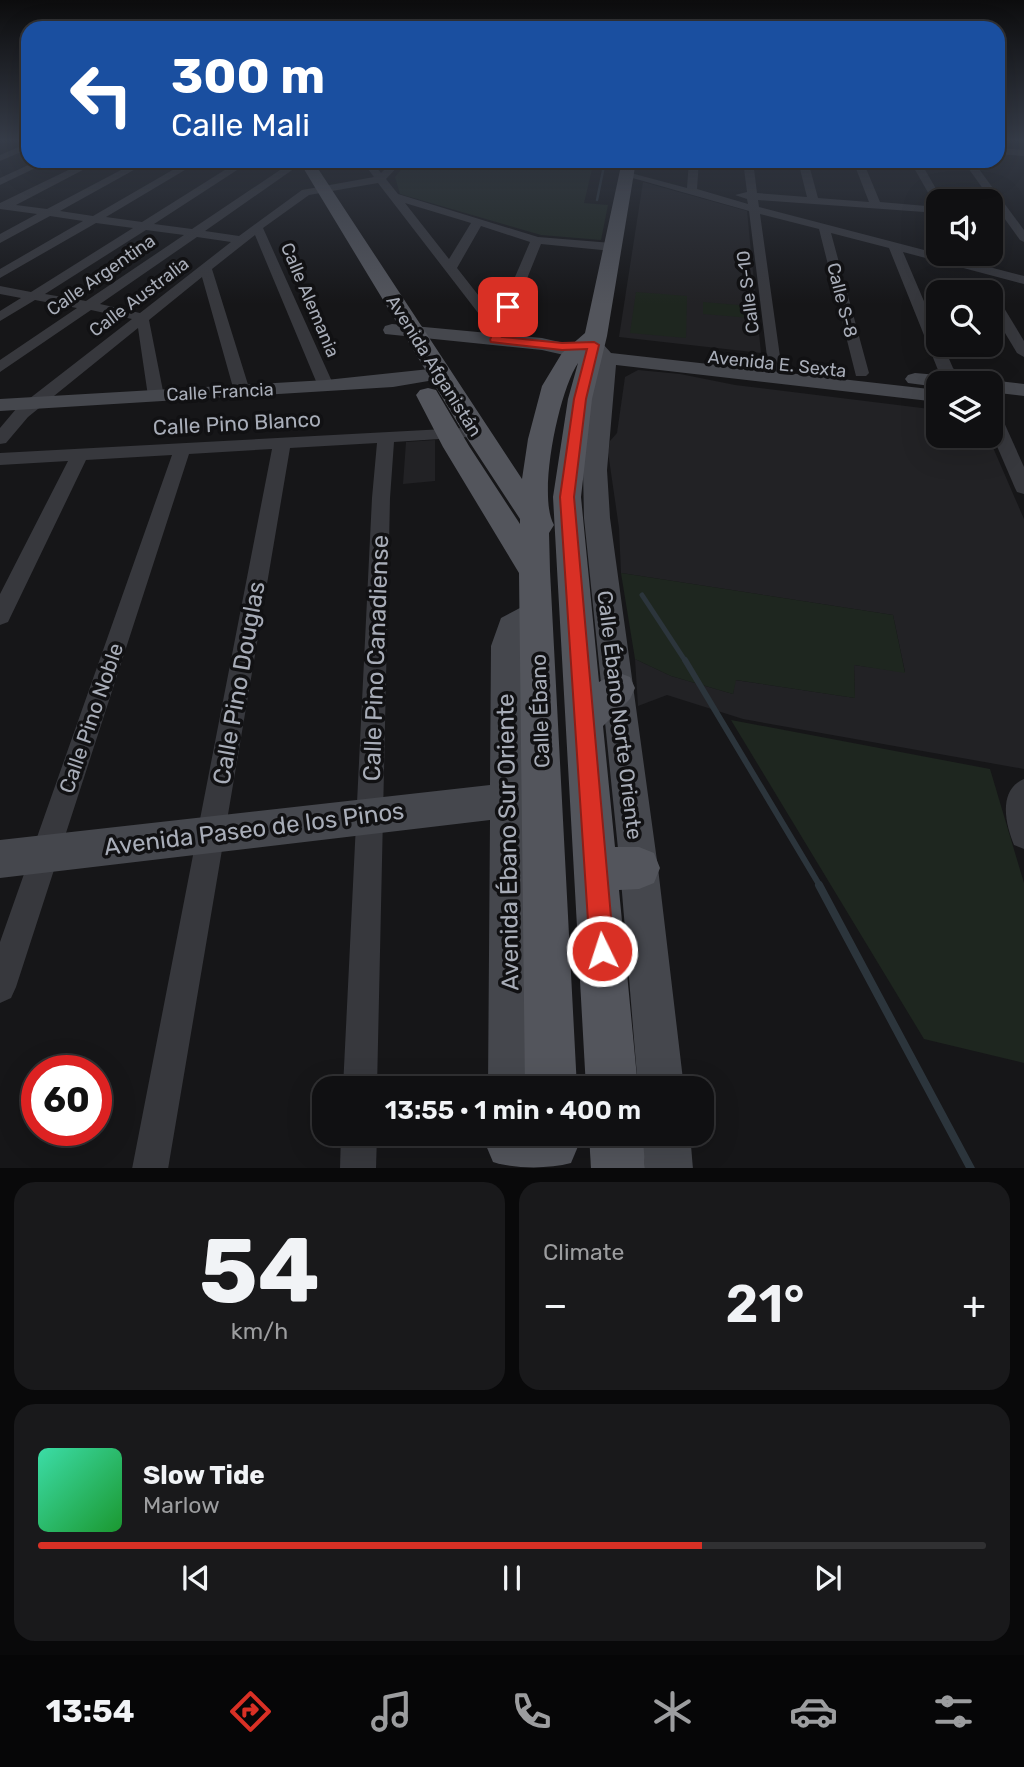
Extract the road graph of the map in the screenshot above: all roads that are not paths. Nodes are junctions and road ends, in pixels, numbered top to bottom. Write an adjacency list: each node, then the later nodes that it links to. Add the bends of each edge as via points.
1 (26, 195): 19 (street)
2 (87, 195): 21 (street)
3 (137, 195): 25 (street)
4 (193, 195): 27 (street)
5 (250, 195): 30 (street, Calle Argentina)
6 (306, 195): 29 (street, Calle Australia)
7 (317, 195): 49 (main road, Avenida Afganistán)
8 (393, 195): 15 (street)
9 (623, 195): 36 (main road)
10 (706, 195): 17 (street)
11 (752, 195): 17 (street, Calle S-10)
12 (812, 195): 16 (street)
13 (872, 195): 18 (street)
14 (993, 195): 23 (street)
15 (396, 198): 26 (street); 37 (street)
16 (813, 200): 17 (street); 18 (street)
17 (753, 203): 28 (street); 54 (street, Calle S-10)
18 (876, 205): 20 (street)
19 (2, 206): 21 (street)
20 (926, 209)
21 (49, 213): 25 (street); 32 (street)
22 (1003, 214): 23 (street)
23 (1008, 215): 24 (street); 31 (street)
24 (1024, 216)
25 (93, 219): 27 (street); 40 (street)
26 (478, 221): 34 (street); 37 (street)
27 (143, 226): 30 (street); 44 (street)
28 (824, 227): 35 (street); 56 (street, Calle S-8)
29 (258, 229): 33 (street, Calle Australia); 59 (street, Calle Alemania)
30 (194, 233): 33 (street); 45 (street, Calle Argentina)
31 (1024, 237)
32 (0, 239)
33 (244, 240): 39 (street, Calle Australia)
34 (537, 240): 36 (street); 50 (street)
35 (894, 245): 38 (street); 55 (street)
36 (612, 247): 51 (main road)
37 (451, 267): 50 (street)
38 (974, 267): 41 (street); 42 (street)
39 (206, 270): 47 (street, Calle Australia); 62 (street)
40 (0, 274)
41 (981, 280)
42 (1024, 280)
43 (0, 290): 44 (street)
44 (33, 296): 45 (street); 46 (street)
45 (87, 305): 47 (street); 53 (street, Calle Argentina)
46 (0, 317)
47 (141, 318): 64 (street); 65 (street, Calle Australia)
48 (1003, 318): 52 (street)
49 (403, 331): 50 (street, Avenida E. Sexta); 57 (main road, Avenida Afganistán)
50 (497, 335): 51 (street, Avenida E. Sexta)
51 (586, 348): 54 (street, Avenida E. Sexta); 78 (main road, Calle Ébano, via 555,381 546,412 536,474); 79 (main road, Calle Ébano, via 567,497); 83 (street, Calle Ébano Norte Oriente, via 603,581)
52 (1024, 353)
53 (0, 367)
54 (775, 371): 56 (street, Avenida E. Sexta); 63 (street, Avenida E. Sexta)
55 (947, 371)
56 (861, 373): 58 (street, Avenida E. Sexta)
57 (428, 376): 59 (street, Calle Francia); 69 (main road, Avenida Afganistán)
58 (926, 380)
59 (326, 386): 62 (street, Calle Francia)
60 (1003, 388): 61 (street)
61 (1024, 390)
62 (242, 391): 64 (street, Calle Francia)
63 (926, 394)
64 (156, 396): 65 (street, Calle Francia)
65 (33, 404): 67 (street, Calle Francia); 71 (street, Calle Australia)
66 (1003, 404): 68 (street)
67 (0, 405)
68 (1024, 406)
69 (463, 433): 70 (street, Calle Pino Blanco); 78 (main road, Avenida Afganistán); 80 (main road, Avenida Afganistán)
70 (386, 437): 73 (street, Calle Pino Blanco); 87 (street, Calle Pino Canadiense)
71 (0, 439)
72 (1003, 440): 77 (street)
73 (282, 444): 74 (street, Calle Pino Blanco); 88 (street, Calle Pino Douglas)
74 (182, 450): 75 (street, Calle Pino Blanco); 90 (street, Calle Pino Noble)
75 (80, 454): 76 (street, Calle Pino Blanco); 82 (street)
76 (0, 459)
77 (1024, 488)
78 (536, 522): 79 (main road, Avenida Afganistán); 80 (main road, Calle Ébano)
79 (572, 566): 84 (main road, Calle Ébano)
80 (536, 574): 81 (main road, Calle Ébano)
81 (537, 611): 86 (street, Avenida Ébano Sur Oriente, via 517,622 508,634); 97 (main road, Calle Ébano)
82 (0, 616)
83 (617, 688): 84 (main road, via 593,709); 92 (street, Calle Ébano Norte Oriente)
84 (583, 727): 93 (main road, Calle Ébano)
85 (1024, 792): 89 (street, via 1019,797)
86 (508, 801): 87 (street, Avenida Paseo de los Pinos); 96 (street, Avenida Ébano Sur Oriente)
87 (370, 814): 88 (street, Avenida Paseo de los Pinos); 95 (street, Calle Pino Canadiense)
88 (213, 835): 90 (street, Avenida Paseo de los Pinos); 103 (street, Calle Pino Douglas)
89 (1024, 835)
90 (46, 853): 91 (street, Avenida Paseo de los Pinos); 94 (street, Calle Pino Noble)
91 (0, 859)
92 (639, 868): 93 (main road); 99 (street, Calle Ébano Norte Oriente)
93 (596, 869): 98 (main road, Calle Ébano)
94 (0, 987)
95 (360, 1076)
96 (511, 1076)
97 (551, 1076)
98 (611, 1076)
99 (660, 1076)
100 (359, 1146): 104 (street)
101 (617, 1146): 105 (main road)
102 (667, 1146): 106 (street)
103 (150, 1168)
104 (358, 1168)
105 (618, 1168)
106 (669, 1168)

